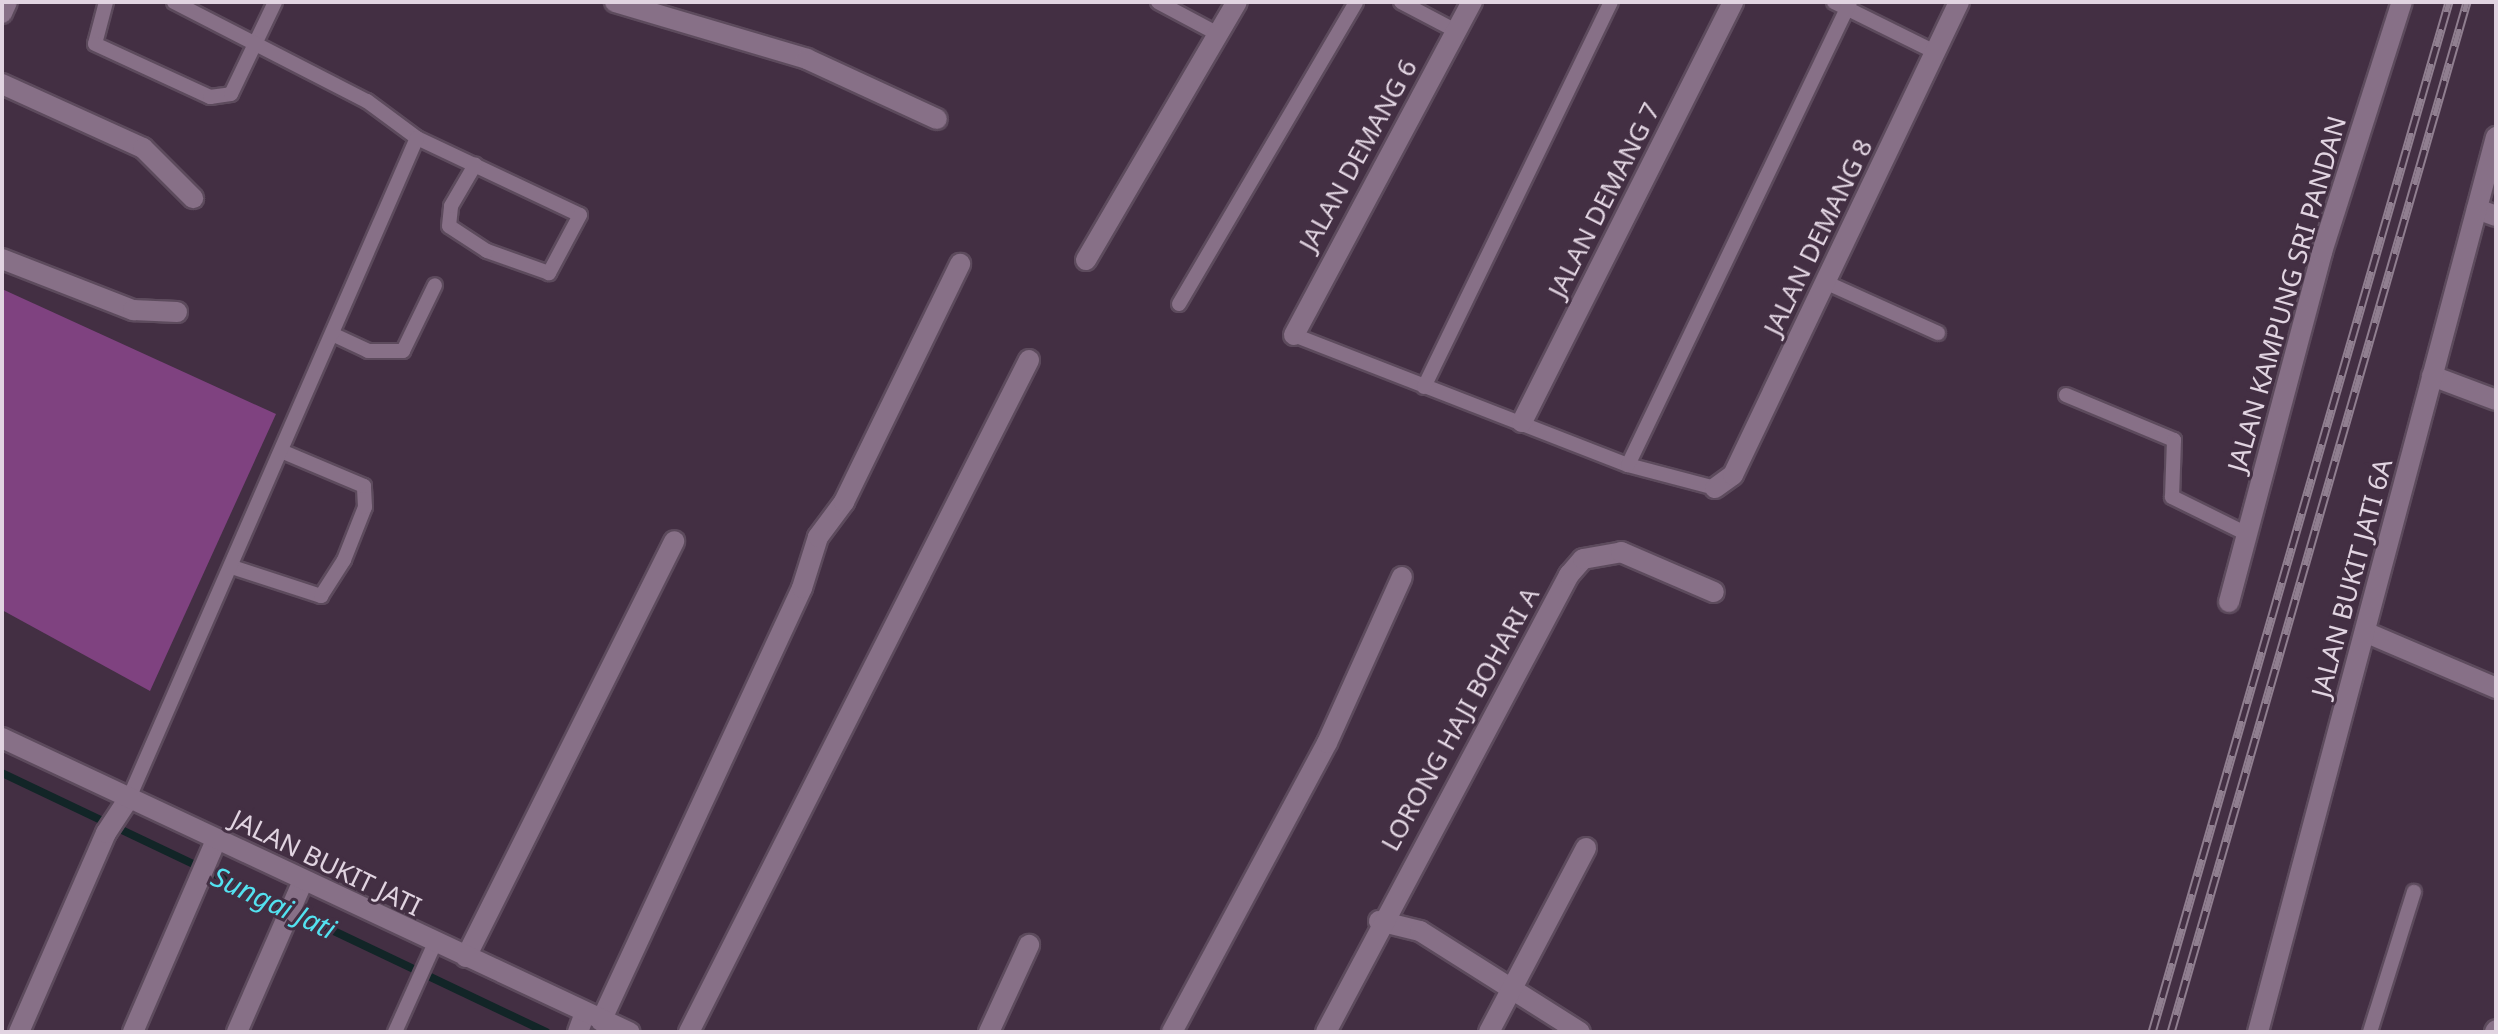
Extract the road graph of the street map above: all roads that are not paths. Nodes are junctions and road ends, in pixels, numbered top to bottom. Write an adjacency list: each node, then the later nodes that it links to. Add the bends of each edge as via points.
1 (7, 2): 16 (street)
2 (106, 2): 19 (lane, via 95,44 210,97 231,94)
3 (174, 2): 19 (lane)
4 (275, 2): 19 (lane)
5 (615, 2): 22 (street, via 807,59)
6 (1158, 2): 18 (lane)
7 (1237, 2): 18 (street)
8 (1356, 2): 33 (lane)
9 (1401, 2): 17 (lane)
10 (1472, 2): 17 (street, JALAN DEMANG 6)
11 (1611, 2): 40 (lane)
12 (1733, 2): 43 (street, JALAN DEMANG 7)
13 (1959, 2): 20 (street, JALAN DEMANG 8)
14 (2402, 2): 47 (street, JALAN KAMPUNG SRI PANDAN, via 2322,252)
15 (1844, 4): 20 (lane); 45 (lane)
16 (2, 13)
17 (1456, 31): 37 (street, JALAN DEMANG 6)
18 (1218, 34): 29 (street)
19 (258, 43): 24 (lane, via 367,101)
20 (1935, 52): 31 (street, JALAN DEMANG 8)
21 (2, 84): 26 (street, via 143,148)
22 (937, 119)
23 (2496, 137): 27 (street, JALAN BUKIT JATI 6A)
24 (417, 138): 25 (lane); 36 (lane)
25 (475, 165): 25 (lane, via 580,215 549,273 487,251 449,226 451,206)
26 (193, 198)
27 (2486, 212): 39 (street, JALAN BUKIT JATI 6A)
28 (2, 259): 34 (street, via 133,310)
29 (1086, 260)
30 (960, 264): 66 (street, via 844,502 818,537 802,588)
31 (1825, 282): 35 (lane); 46 (street, JALAN DEMANG 8, via 1733,475)
32 (435, 285): 36 (lane, via 403,351 368,351)
33 (1179, 304)
34 (177, 312)
35 (1938, 333)
36 (332, 334): 44 (lane)
37 (1294, 335): 40 (lane)
38 (1029, 360): 72 (street)
39 (2432, 376): 42 (street); 53 (street, JALAN BUKIT JATI 6A)
40 (1424, 387): 43 (lane)
41 (2066, 395): 47 (lane, via 2174,440 2172,497)
42 (2496, 400)
43 (1522, 422): 45 (lane)
44 (281, 451): 49 (lane); 49 (lane, via 364,486 365,507 344,560 321,596)
45 (1628, 465): 46 (lane)
46 (1715, 488)
47 (2247, 534): 52 (street, JALAN KAMPUNG SRI PANDAN)
48 (674, 541): 64 (street)
49 (232, 567): 56 (lane)
50 (1402, 577): 74 (street, via 1327,743)
51 (1714, 592): 61 (street, LORONG HAJI BOHARI A, via 1621,552 1583,559)
52 (2229, 602)
53 (2365, 632): 54 (street); 78 (street, JALAN BUKIT JATI 6A)
54 (2496, 688)
55 (2, 738): 56 (street, JALAN BUKIT JATI)
56 (124, 805): 58 (street, JALAN BUKIT JATI); 67 (street, via 106,833)
57 (1586, 848): 65 (street)
58 (208, 858): 60 (street, JALAN BUKIT JATI); 68 (street)
59 (2414, 892): 79 (lane)
60 (294, 898): 62 (street, JALAN BUKIT JATI); 69 (street)
61 (1379, 921): 65 (street, via 1420,931); 75 (street, LORONG HAJI BOHARI A)
62 (435, 943): 64 (street, JALAN BUKIT JATI); 70 (lane)
63 (1029, 945): 73 (street)
64 (466, 957): 66 (street, JALAN BUKIT JATI)
65 (1506, 991): 76 (street); 77 (street)
66 (588, 1022): 71 (street, JALAN BUKIT JATI)
67 (19, 1032)
68 (133, 1032)
69 (237, 1032)
70 (395, 1032)
71 (629, 1032)
72 (689, 1032)
73 (989, 1032)
74 (1172, 1032)
75 (1326, 1032)
76 (1489, 1032)
77 (1580, 1032)
78 (2258, 1032)
79 (2370, 1032)

